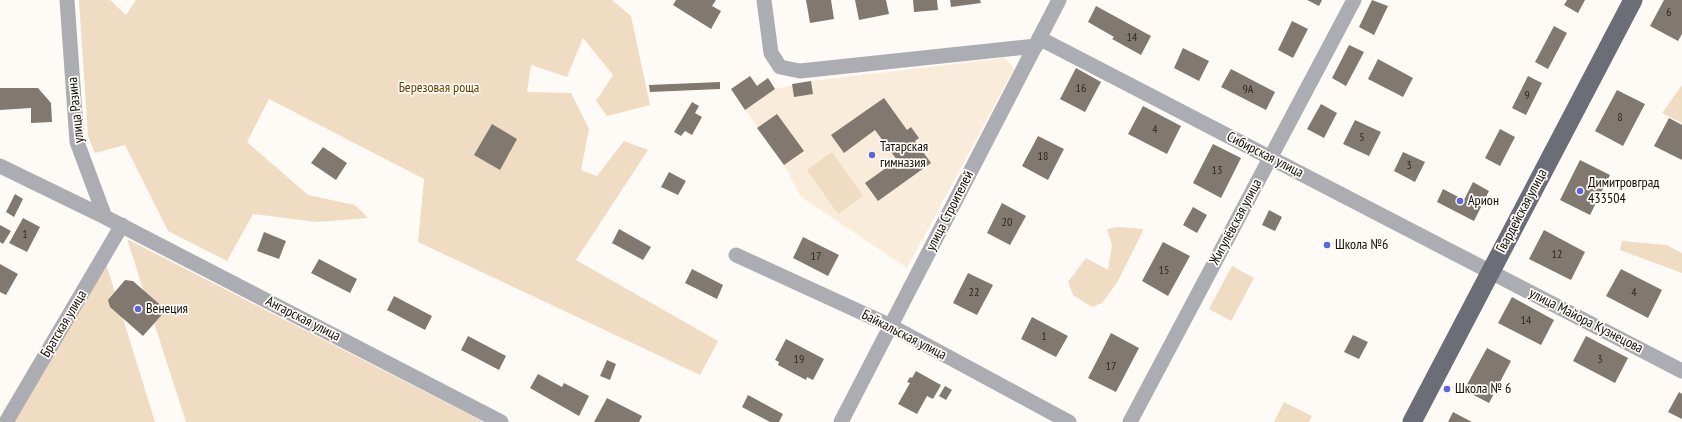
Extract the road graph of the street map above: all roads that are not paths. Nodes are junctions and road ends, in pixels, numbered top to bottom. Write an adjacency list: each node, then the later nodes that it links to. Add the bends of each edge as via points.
1 (67, 0): 9 (street, улица Разина, via 77,142)
2 (764, 0): 6 (street, via 772,53 780,67 800,71)
3 (1059, 0): 6 (street, улица Строителей)
4 (1354, 0): 7 (street, Жигулёвская улица)
5 (1633, 0): 12 (main road, Гвардейская улица)
6 (1038, 42): 7 (street, Сибирская улица); 13 (street, улица Строителей)
7 (1270, 158): 12 (street, Сибирская улица); 19 (street, Жигулёвская улица)
8 (0, 166): 9 (street, Ангарская улица)
9 (105, 217): 10 (street, Ангарская улица)
10 (122, 225): 15 (street, Братская улица); 16 (street, Ангарская улица)
11 (736, 254): 13 (street, Байкальская улица)
12 (1490, 272): 14 (street, улица Майора Кузнецова); 20 (main road, Гвардейская улица)
13 (890, 326): 17 (street, улица Строителей); 18 (street, Байкальская улица)
14 (1682, 371)
15 (6, 422)
16 (502, 422)
17 (841, 422)
18 (1069, 422)
19 (1130, 422)
20 (1412, 422)

